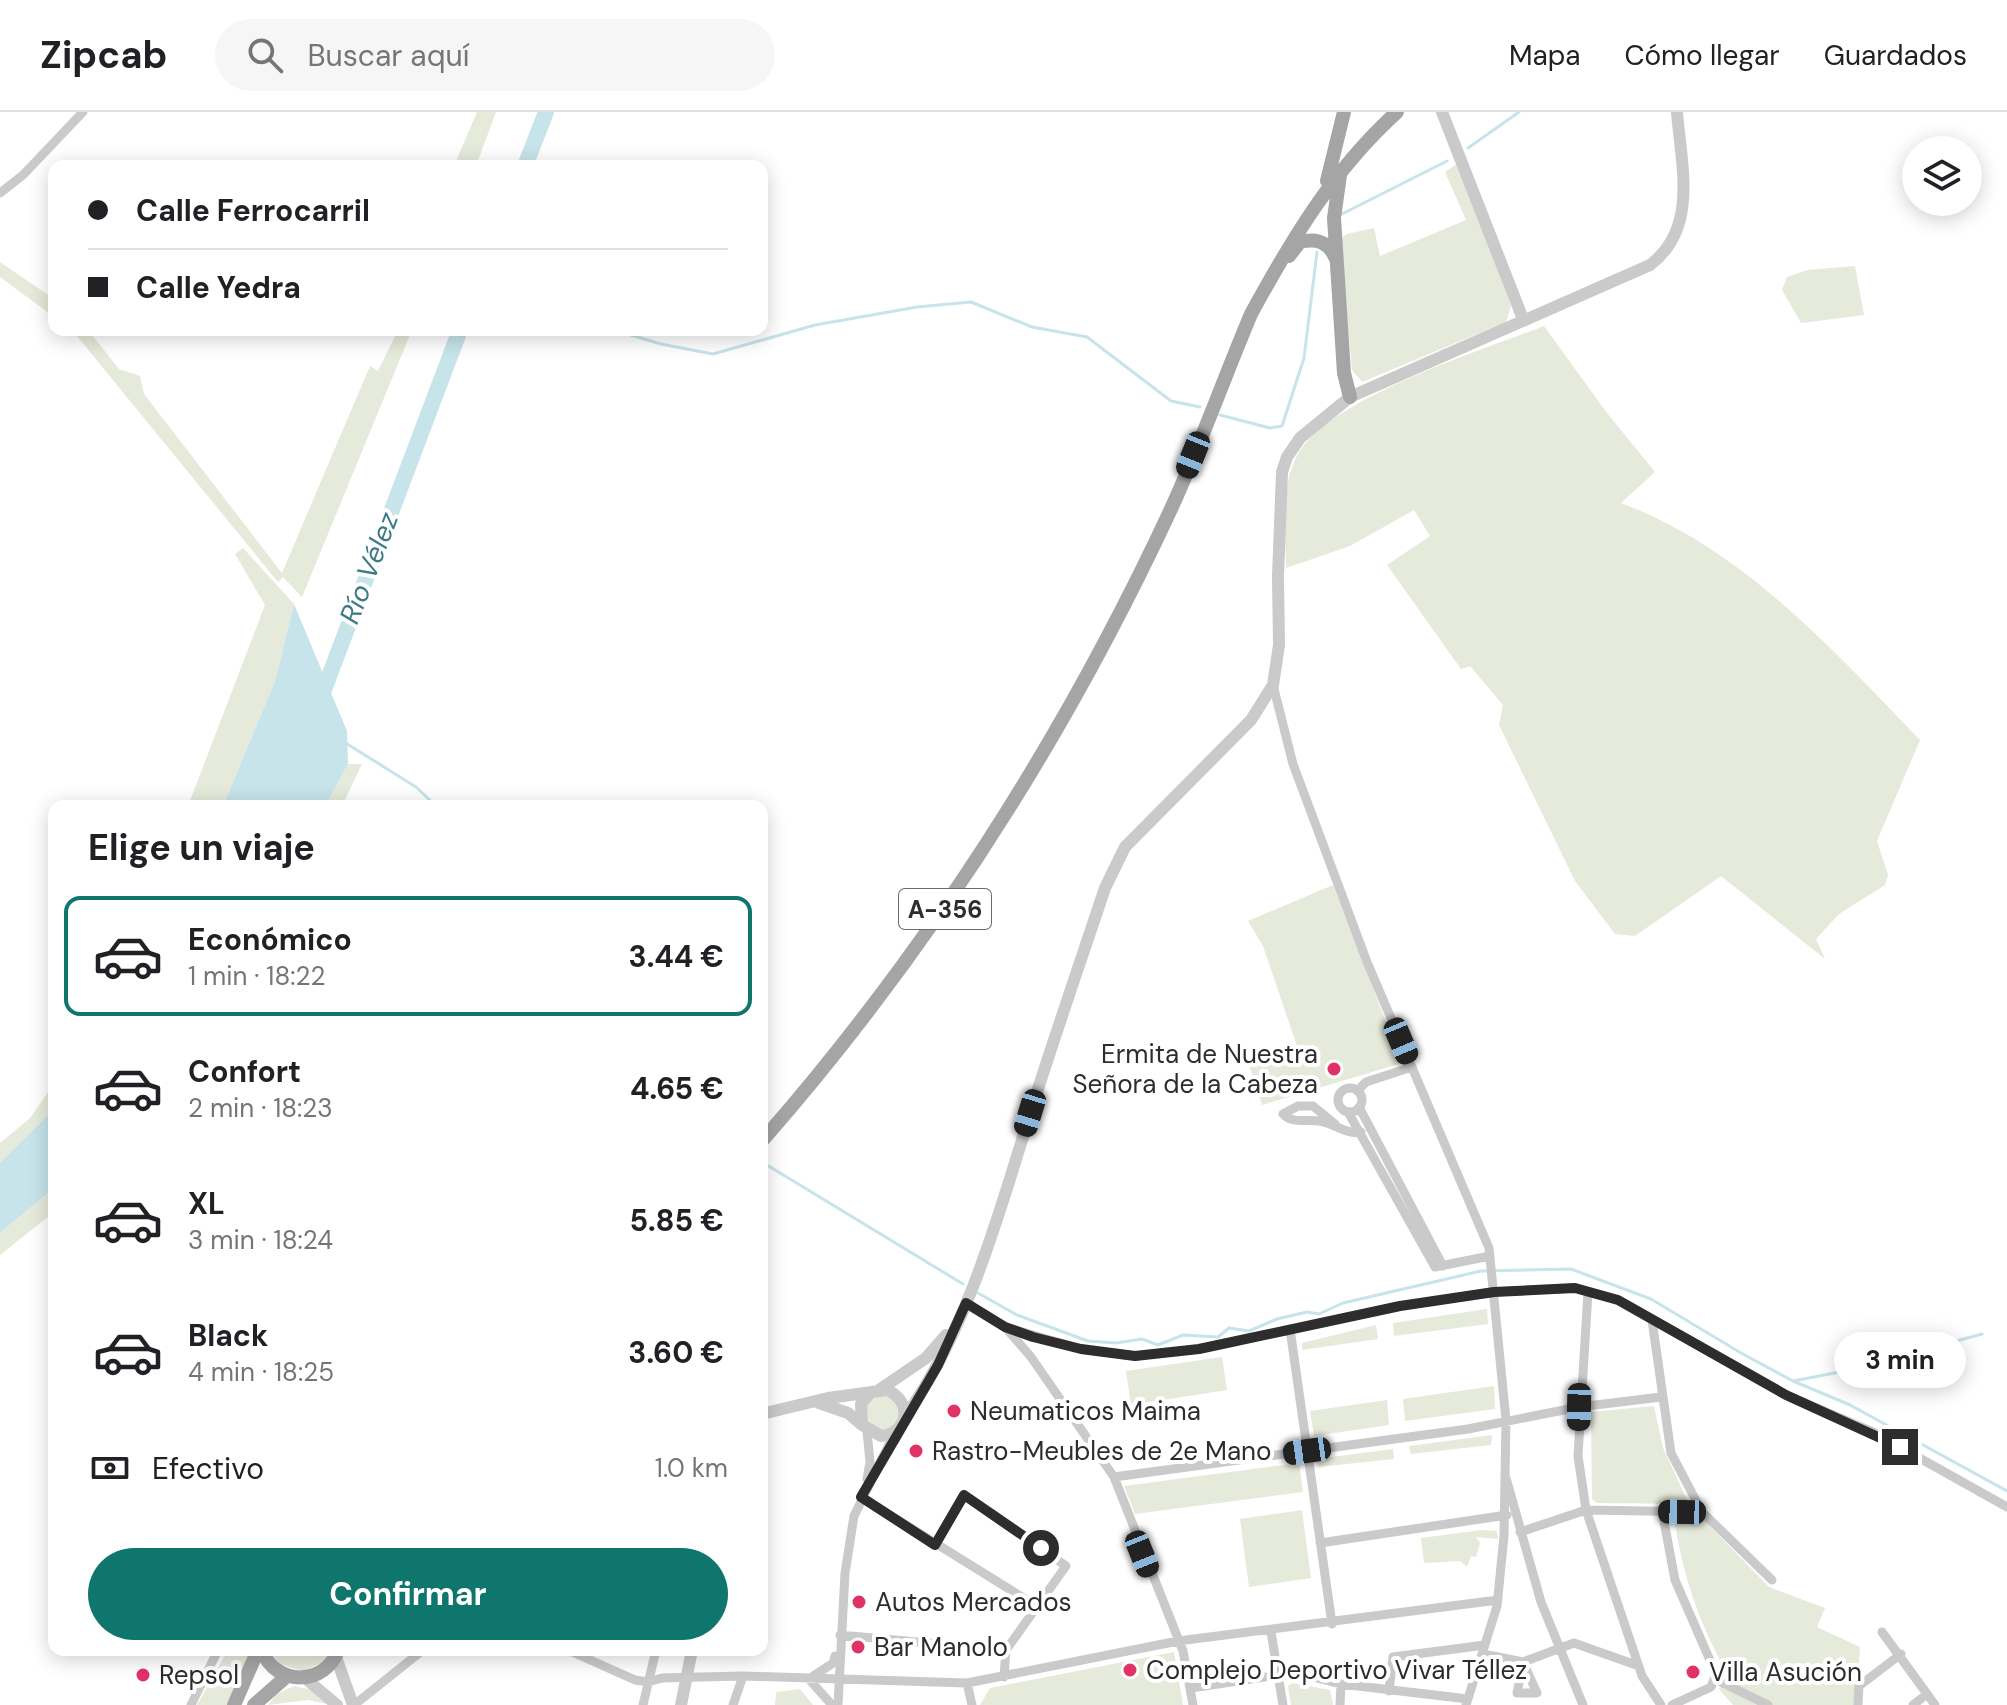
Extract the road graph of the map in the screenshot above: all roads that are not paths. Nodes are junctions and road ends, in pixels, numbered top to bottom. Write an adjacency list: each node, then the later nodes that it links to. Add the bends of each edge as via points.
1 (83, 112): 7 (street)
2 (1344, 112): 8 (main road)
3 (1397, 112): 6 (main road)
4 (1442, 112): 11 (street)
5 (1677, 112): 11 (street, via 1684,197 1675,240 1650,265)
6 (1346, 164): 8 (main road); 9 (main road, via 1336,186)
7 (0, 193)
8 (1322, 193): 10 (main road, A-356)
9 (1338, 262): 10 (main road, via 1329,246 1318,240 1300,242); 12 (main road)
10 (1265, 288): 20 (main road, A-356, via 1172,507 1098,655 1012,806 880,999)
11 (1523, 319): 12 (street)
12 (1350, 397): 13 (street, via 1300,438 1282,472 1279,645)
13 (1273, 685): 14 (street, via 1293,764); 25 (street, via 1251,720 1125,847 1105,888)
14 (1412, 1067): 15 (street, via 1366,1082); 21 (street)
15 (1357, 1091): 16 (street); 17 (street, via 1346,1089 1338,1098)
16 (1359, 1107): 17 (street); 22 (street)
17 (1348, 1112): 19 (street)
18 (1335, 1124): 18 (street, via 1290,1120 1283,1114 1313,1106); 19 (street)
19 (1361, 1132): 22 (street)
20 (768, 1134)
21 (1490, 1256): 22 (street); 23 (street)
22 (1439, 1266)
23 (1494, 1292): 24 (street); 29 (street); 38 (street)
24 (1588, 1292): 27 (street, via 1618,1300); 35 (street)
25 (966, 1303): 26 (street); 28 (street)
26 (960, 1317): 32 (street, via 926,1358); 37 (street)
27 (1652, 1320): 33 (street); 44 (street)
28 (1005, 1327): 30 (street); 31 (street)
29 (1290, 1329): 30 (street, via 1199,1349 1135,1356); 41 (street)
30 (1049, 1341): 31 (street, via 1038,1345)
31 (1031, 1357): 42 (street)
32 (875, 1391): 34 (street); 37 (street, via 895,1393); 39 (street, via 861,1404)
33 (1661, 1397): 35 (street); 47 (street, via 1671,1453)
34 (816, 1402): 36 (street); 39 (street, via 848,1413)
35 (1579, 1407): 38 (street); 45 (street, via 1578,1456)
36 (768, 1413)
37 (905, 1417): 40 (street)
38 (1506, 1420): 41 (street); 48 (street, via 1504,1473)
39 (865, 1428): 40 (street, via 881,1436); 43 (street, via 870,1462)
40 (895, 1432): 43 (street)
41 (1307, 1451): 42 (street); 49 (street)
42 (1114, 1477): 58 (street)
43 (863, 1493): 50 (street); 57 (street, via 849,1545)
44 (2007, 1507)
45 (1586, 1510): 46 (street); 48 (street); 72 (street)
46 (1662, 1511): 47 (street); 78 (street, via 1675,1580)
47 (1702, 1512): 51 (street)
48 (1513, 1524): 49 (street); 52 (street); 59 (street)
49 (1320, 1543): 54 (street)
50 (935, 1545): 53 (street); 53 (street, via 964,1495 1066,1566)
51 (1772, 1580)
52 (1498, 1600): 54 (street); 61 (street)
53 (1038, 1607): 60 (street)
54 (1332, 1624): 55 (street)
55 (1271, 1632): 58 (street); 73 (street)
56 (1882, 1632): 62 (street)
57 (840, 1640): 60 (street); 80 (street, via 833,1663); 81 (street)
58 (1178, 1641): 77 (street); 85 (street)
59 (1558, 1646): 61 (street, via 1523,1662); 72 (street, via 1574,1643); 102 (street)
60 (1006, 1650): 77 (street)
61 (1484, 1650): 86 (street, via 1393,1657); 88 (street)
62 (1901, 1654): 106 (street, via 1859,1686); 108 (street)
63 (215, 1656): 89 (street)
64 (257, 1656): 90 (main road)
65 (264, 1656): 74 (main road)
66 (336, 1656): 79 (main road, via 328,1668)
67 (338, 1656): 93 (street)
68 (415, 1656): 93 (street)
69 (581, 1656): 82 (street)
70 (654, 1656): 82 (street)
71 (691, 1656): 76 (street)
72 (1639, 1666): 103 (street)
73 (1279, 1675): 84 (street); 85 (street); 100 (street)
74 (287, 1676): 79 (main road); 91 (main road)
75 (743, 1676): 76 (street); 80 (street); 96 (street)
76 (687, 1677): 82 (street); 95 (street)
77 (1004, 1677): 83 (street)
78 (1715, 1677): 104 (street, via 1711,1687); 105 (street)
79 (305, 1678): 92 (street)
80 (808, 1678): 81 (street); 97 (street)
81 (837, 1679): 83 (street); 97 (street)
82 (648, 1682): 94 (street)
83 (967, 1683): 98 (street)
84 (1341, 1684): 86 (street); 101 (street)
85 (1191, 1688): 99 (street)
86 (1389, 1691): 88 (street)
87 (1922, 1698): 107 (street)
88 (1467, 1702)
89 (191, 1705)
90 (234, 1705)
91 (254, 1705)
92 (337, 1705)
93 (353, 1705)
94 (643, 1705)
95 (681, 1705)
96 (733, 1705)
97 (835, 1705)
98 (972, 1705)
99 (1193, 1705)
100 (1283, 1705)
101 (1340, 1705)
102 (1583, 1705)
103 (1661, 1705)
104 (1672, 1705)
105 (1768, 1705)
106 (1858, 1705)
107 (1913, 1705)
108 (1935, 1705)

